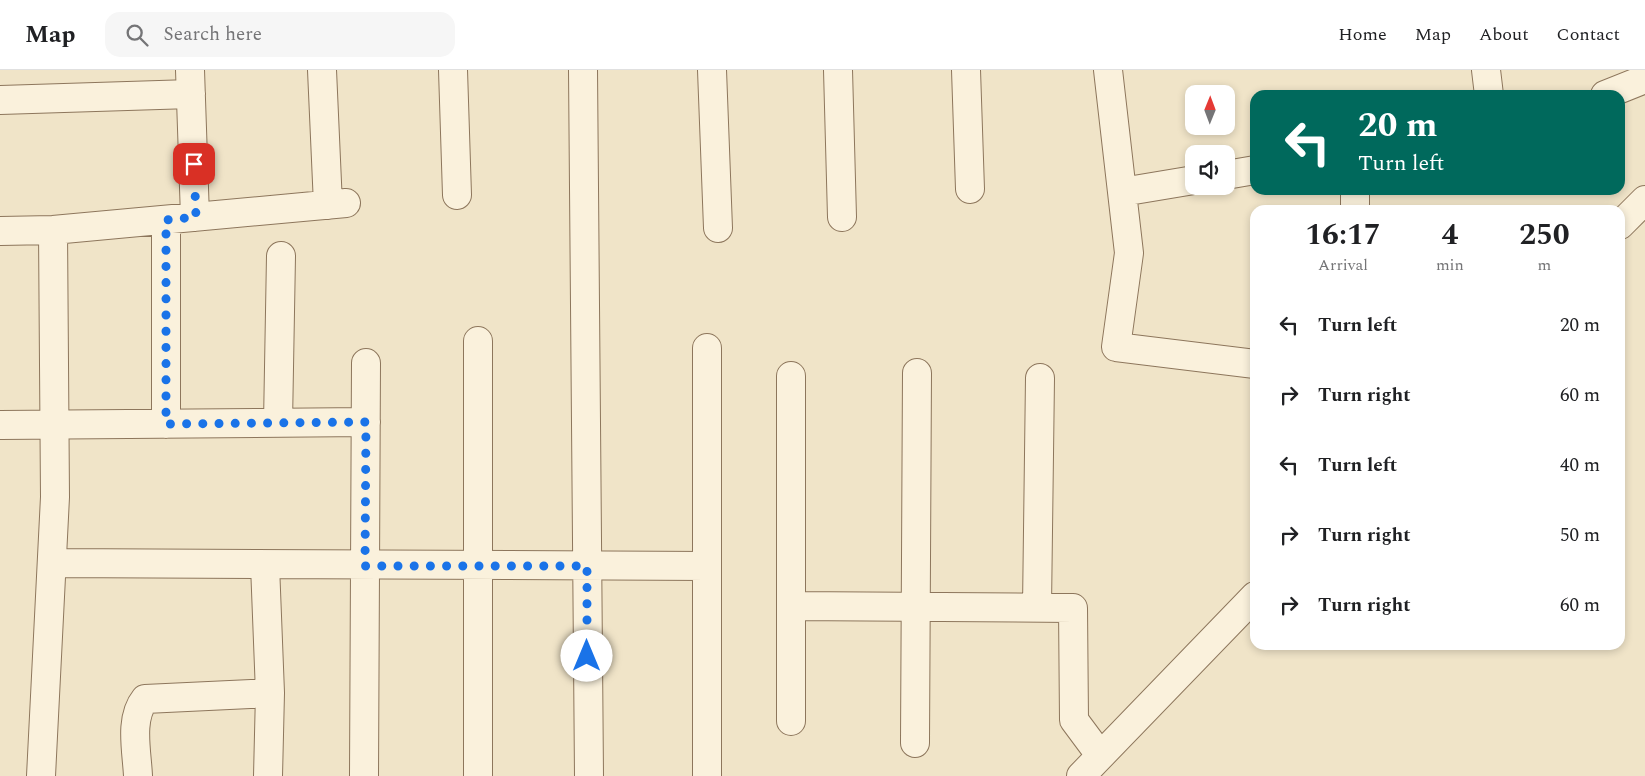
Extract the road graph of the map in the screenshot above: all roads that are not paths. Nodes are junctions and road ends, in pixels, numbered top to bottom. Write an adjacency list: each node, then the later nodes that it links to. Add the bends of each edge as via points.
1 (322, 70): 21 (street, via 337,204)
2 (454, 70): 19 (street)
3 (583, 70): 45 (street)
4 (712, 70): 25 (street)
5 (838, 70): 22 (street)
6 (966, 70): 17 (street)
7 (1108, 70): 18 (street)
8 (1486, 70): 11 (street)
9 (1645, 79): 12 (street)
10 (190, 82): 13 (street); 21 (street)
11 (1488, 90)
12 (1618, 90)
13 (0, 100)
14 (1250, 171): 15 (street)
15 (1235, 173)
16 (1185, 182): 18 (street)
17 (970, 189)
18 (1122, 192): 32 (street, via 1129,253 1116,347)
19 (457, 196)
20 (1645, 200): 24 (street)
21 (196, 217): 23 (street)
22 (842, 217)
23 (166, 220): 26 (street); 38 (street)
24 (1625, 220)
25 (718, 228)
26 (53, 230): 27 (street); 40 (street)
27 (0, 231)
28 (281, 256): 37 (street)
29 (478, 341): 44 (street)
30 (707, 348): 46 (street)
31 (366, 363): 36 (street)
32 (1250, 363)
33 (917, 374): 49 (street)
34 (791, 376): 48 (street)
35 (1040, 378): 50 (street)
36 (366, 422): 37 (street); 43 (street)
37 (278, 423): 38 (street)
38 (166, 424): 40 (street)
39 (0, 425): 40 (street)
40 (55, 425): 41 (street, via 56,497)
41 (52, 563): 42 (street); 55 (street)
42 (264, 565): 43 (street); 51 (street)
43 (365, 566): 44 (street); 58 (street)
44 (478, 566): 45 (street); 59 (street)
45 (587, 566): 46 (street); 60 (street)
46 (707, 566): 61 (street)
47 (1250, 601): 54 (street)
48 (791, 606): 49 (street); 52 (street)
49 (916, 606): 50 (street); 53 (street)
50 (1037, 607): 54 (street, via 1073,608 1074,720)
51 (270, 694): 56 (street, via 145,699 139,706 135,724); 57 (street)
52 (791, 721)
53 (916, 743)
54 (1100, 755): 62 (street)
55 (41, 776)
56 (138, 776)
57 (268, 776)
58 (364, 776)
59 (478, 776)
60 (589, 776)
61 (707, 776)
62 (1081, 776)

